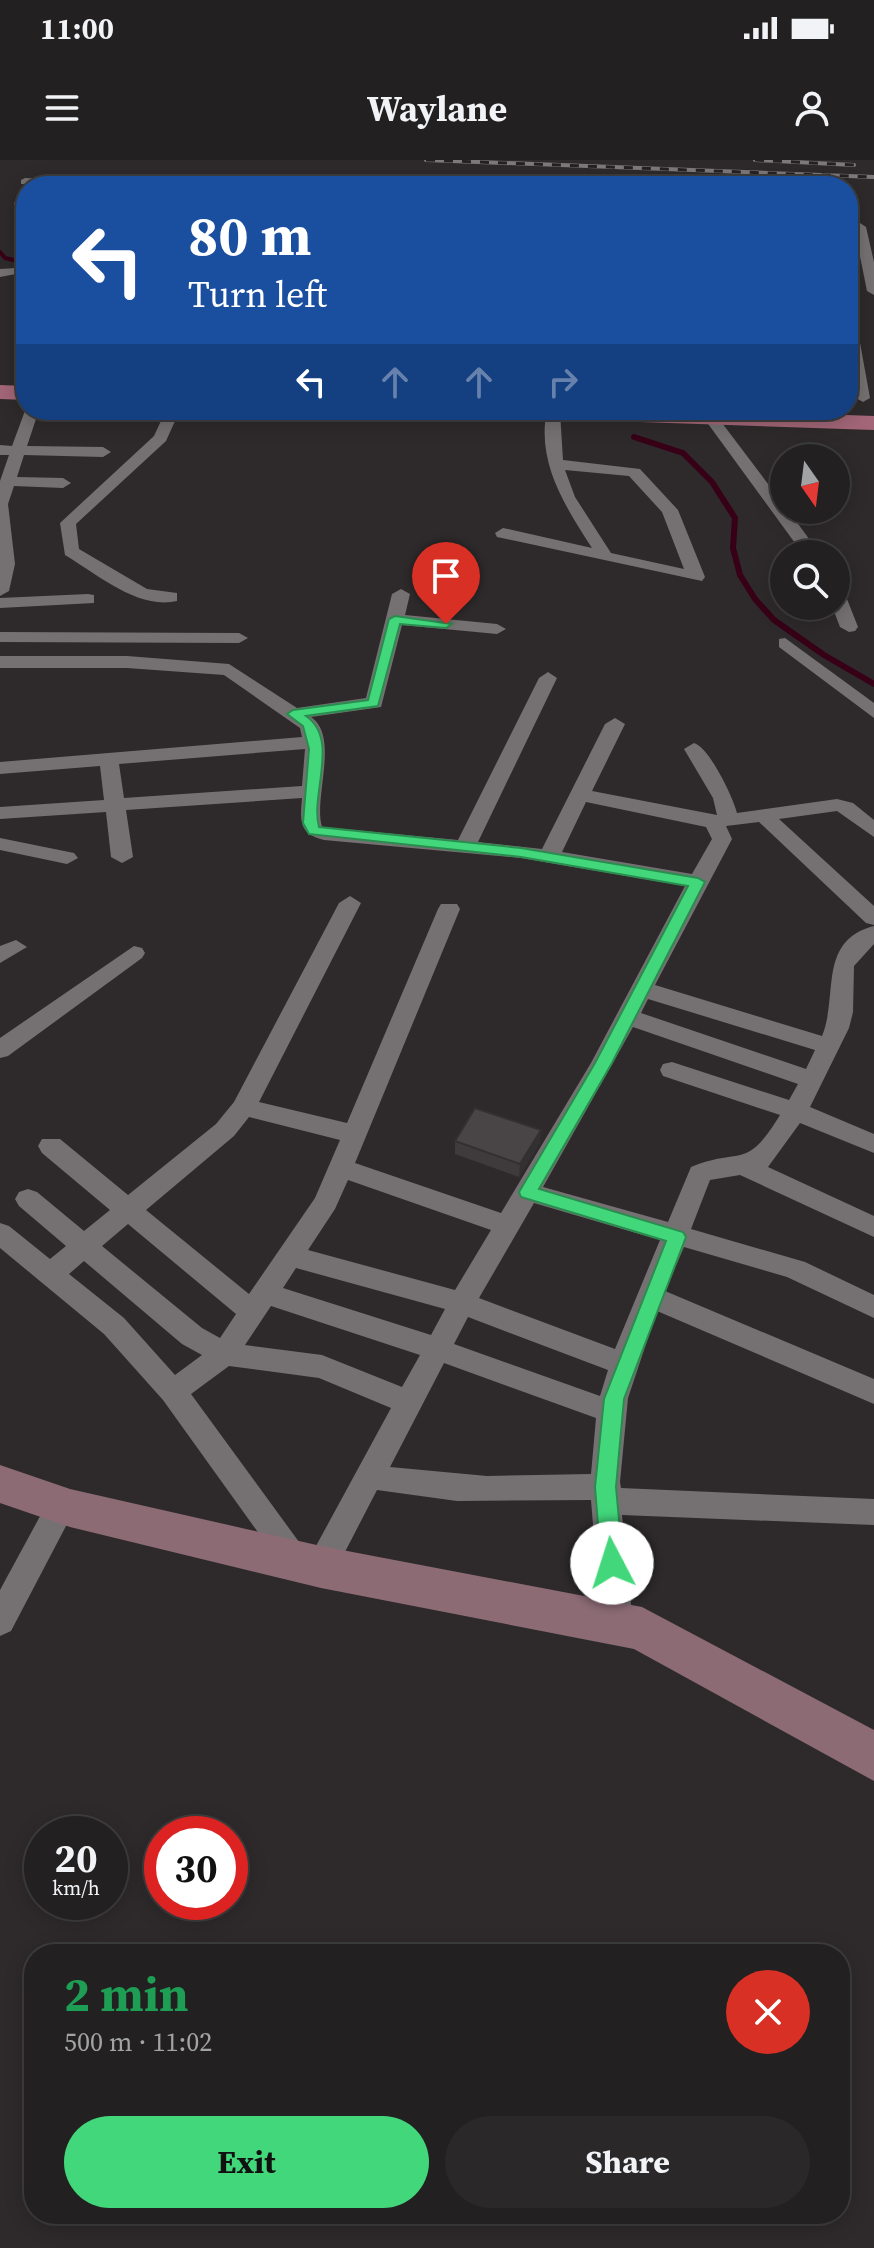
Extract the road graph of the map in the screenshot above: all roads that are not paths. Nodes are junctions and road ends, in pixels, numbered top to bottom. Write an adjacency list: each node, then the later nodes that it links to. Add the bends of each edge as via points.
1 (869, 254): 2 (street)
2 (874, 291)
3 (858, 367): 4 (street)
4 (862, 398)
5 (29, 420): 12 (street)
6 (169, 420): 24 (street, via 161,438 68,523 71,551 143,594)
7 (553, 420): 14 (street)
8 (712, 420): 19 (street)
9 (839, 420): 10 (main road)
10 (874, 423)
11 (0, 450): 12 (street)
12 (19, 450): 13 (street); 15 (street)
13 (103, 452)
14 (555, 464): 20 (street, via 567,497); 20 (street, via 634,472 670,510 696,577)
15 (8, 481): 16 (street); 17 (street)
16 (63, 483)
17 (0, 504): 21 (street)
18 (503, 533): 20 (street)
19 (802, 540)
20 (605, 556)
21 (3, 561): 22 (street)
22 (0, 591)
23 (401, 594): 27 (street)
24 (171, 597)
25 (88, 599): 26 (street)
26 (0, 603)
27 (395, 619): 30 (street); 37 (street, via 374,703)
28 (846, 620): 29 (street)
29 (849, 627)
30 (497, 629)
31 (0, 637): 32 (street)
32 (239, 638)
33 (785, 643): 36 (street)
34 (0, 662): 37 (street, via 127,662 229,670)
35 (548, 678): 51 (street)
36 (874, 712)
37 (293, 714): 39 (street, via 309,725)
38 (615, 724): 44 (street)
39 (314, 742): 41 (street); 43 (street)
40 (694, 749): 48 (street, via 723,798)
41 (109, 760): 42 (street); 45 (street)
42 (0, 768)
43 (312, 791): 45 (street); 51 (street, via 314,831)
44 (580, 795): 48 (street); 53 (street)
45 (114, 805): 46 (street); 52 (street)
46 (0, 813)
47 (763, 815): 48 (street); 49 (street, via 837,805); 58 (street)
48 (721, 821): 55 (street, via 722,839)
49 (874, 831)
50 (0, 844): 54 (street)
51 (465, 847): 53 (street)
52 (122, 857)
53 (549, 857): 55 (street)
54 (67, 858)
55 (698, 882): 61 (street)
56 (350, 903): 67 (street)
57 (449, 909): 69 (street)
58 (874, 918)
59 (874, 933): 63 (street, via 850,948 841,968 841,1011)
60 (134, 953): 64 (street)
61 (642, 989): 62 (street); 63 (street)
62 (628, 1017): 66 (street); 74 (street)
63 (829, 1046): 66 (street)
64 (0, 1050)
65 (672, 1070): 68 (street)
66 (811, 1080): 68 (street)
67 (244, 1107): 69 (street); 76 (street, via 225,1130)
68 (793, 1110): 70 (street); 72 (street, via 764,1156)
69 (353, 1134): 73 (street)
70 (874, 1144)
71 (51, 1146): 76 (street)
72 (741, 1165): 78 (street); 80 (street, via 713,1167 700,1174)
73 (339, 1167): 77 (street); 82 (street, via 326,1202)
74 (528, 1192): 77 (street); 80 (street)
75 (28, 1199): 81 (street)
76 (126, 1211): 81 (street); 85 (street)
77 (508, 1226): 86 (street)
78 (874, 1227)
79 (0, 1233): 83 (street)
80 (677, 1237): 84 (street); 87 (street, via 795,1269)
81 (82, 1247): 83 (street); 89 (street, via 192,1336)
82 (290, 1256): 85 (street); 86 (street)
83 (50, 1274): 91 (street, via 114,1326)
84 (651, 1297): 90 (street); 92 (street)
85 (259, 1303): 88 (street, via 373,1326); 89 (street)
86 (462, 1303): 88 (street); 90 (street)
87 (873, 1304)
88 (437, 1351): 93 (street); 94 (street)
89 (224, 1354): 91 (street); 93 (street, via 322,1367)
90 (626, 1365): 94 (street)
91 (173, 1392): 100 (street)
92 (874, 1392)
93 (408, 1402): 95 (street)
94 (612, 1412): 97 (street)
95 (369, 1476): 97 (street, via 407,1485); 100 (street)
96 (0, 1484): 98 (street)
97 (606, 1494): 99 (street); 102 (street)
98 (62, 1505): 100 (street); 101 (street)
99 (874, 1512)
100 (308, 1563): 102 (street)
101 (0, 1621)
102 (617, 1624): 103 (street, via 642,1629)
103 (874, 1757)

